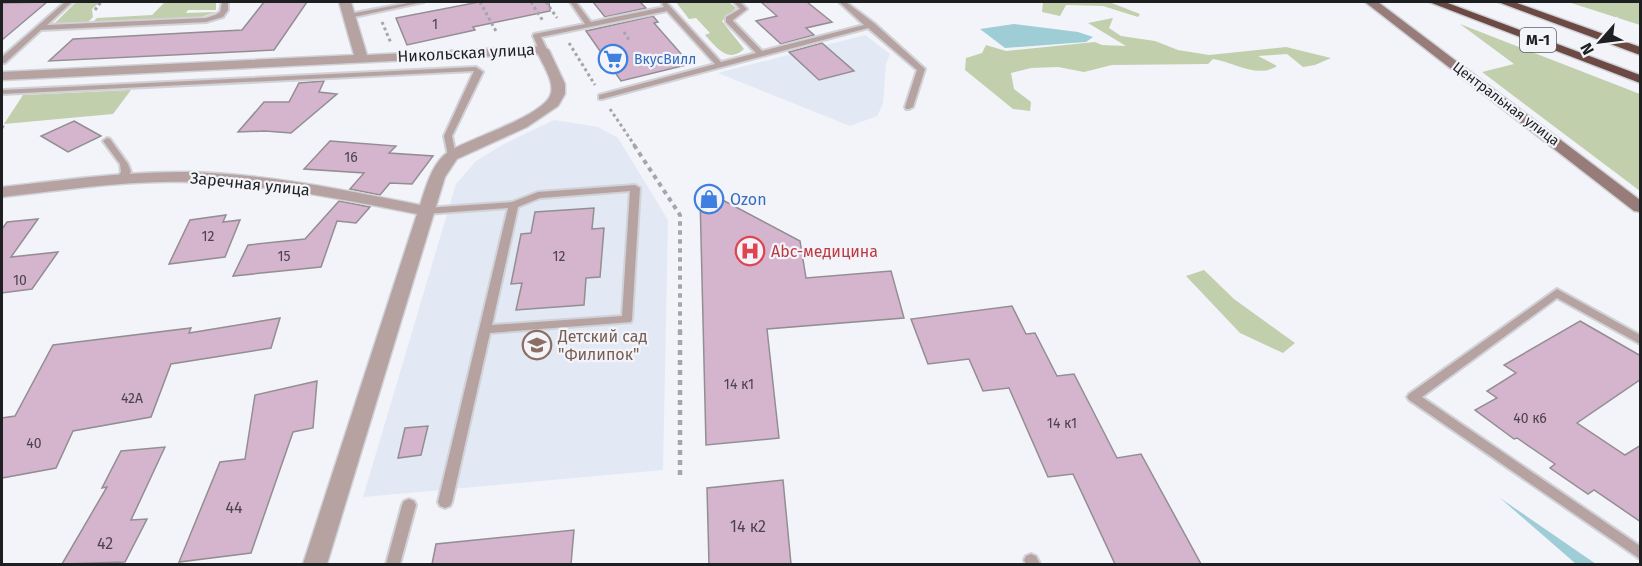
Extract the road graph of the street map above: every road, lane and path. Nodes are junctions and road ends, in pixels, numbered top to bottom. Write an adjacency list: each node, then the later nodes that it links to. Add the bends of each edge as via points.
1 (69, 2): 18 (lane)
2 (225, 2): 18 (lane, via 222,15 206,20)
3 (345, 2): 14 (street)
4 (422, 2): 14 (lane)
5 (480, 2): 19 (path)
6 (531, 2): 15 (path)
7 (573, 2): 16 (lane)
8 (737, 2): 23 (lane, via 744,9 730,22)
9 (842, 2): 17 (lane)
10 (1371, 2): 37 (street, Центральная улица)
11 (1435, 2): 28 (highway, М-1)
12 (1504, 2): 22 (highway, М-1)
13 (667, 5): 16 (lane); 26 (lane)
14 (349, 16): 24 (street)
15 (545, 24)
16 (589, 24): 21 (lane, via 537,36)
17 (871, 25): 23 (lane); 31 (lane, via 921,69)
18 (39, 28): 25 (lane)
19 (497, 33)
20 (564, 36): 30 (path)
21 (543, 50): 24 (street, Никольская улица); 33 (street, Никольская улица, via 558,84 553,103 522,124)
22 (1641, 51)
23 (760, 52): 26 (lane)
24 (361, 58): 27 (street, Никольская улица)
25 (2, 61)
26 (719, 64): 30 (lane)
27 (2, 76)
28 (1641, 79)
29 (2, 92): 33 (lane, via 476,69 479,72 448,136)
30 (602, 97): 41 (path, via 680,215)
31 (909, 107)
32 (107, 141): 34 (lane, via 124,164 126,172)
33 (452, 156): 38 (street, via 437,177)
34 (120, 180): 35 (street, Заречная улица); 38 (street, Заречная улица, via 232,179)
35 (2, 192)
36 (514, 205): 38 (lane); 39 (lane); 39 (lane, via 538,195 635,188 627,319)
37 (1641, 207)
38 (426, 211): 45 (street)
39 (484, 330): 42 (lane)
40 (1641, 340): 44 (lane, via 1557,293 1413,397)
41 (680, 480)
42 (445, 501)
43 (409, 505): 46 (lane)
44 (1641, 553)
45 (315, 564)
46 (393, 564)

